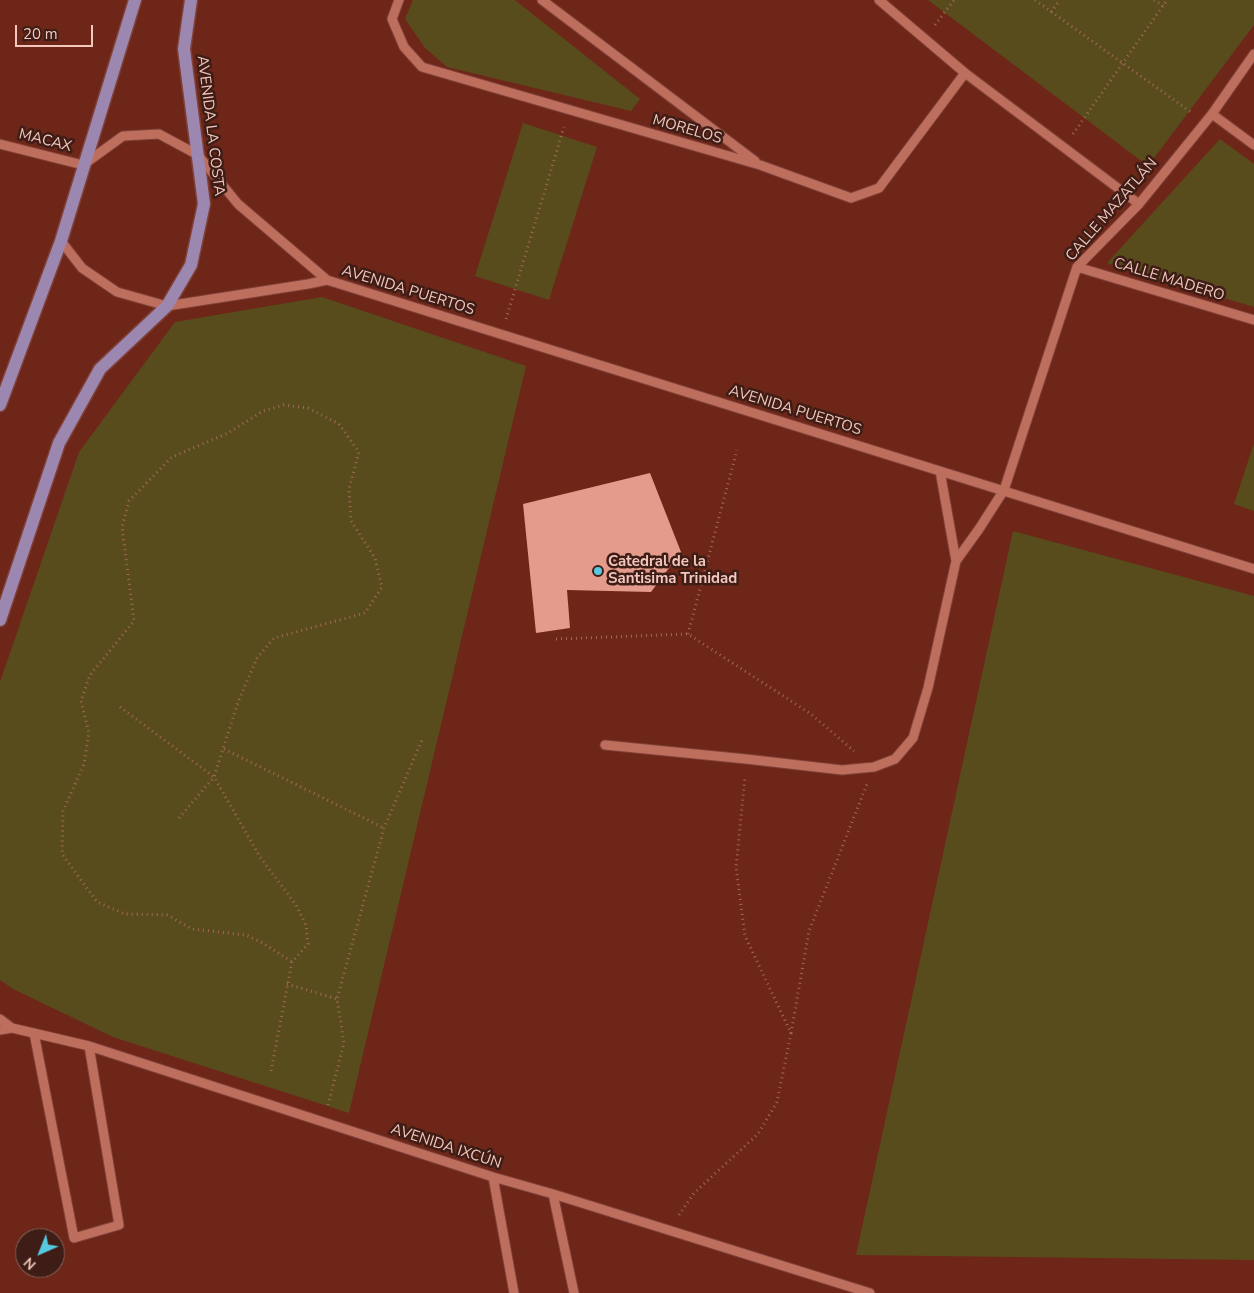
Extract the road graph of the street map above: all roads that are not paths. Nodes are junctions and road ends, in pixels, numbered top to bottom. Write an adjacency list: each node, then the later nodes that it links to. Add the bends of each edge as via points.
1 (135, 0): 12 (main road)
2 (191, 0): 11 (main road, AVENIDA LA COSTA, via 184,49)
3 (399, 0): 13 (street, MORELOS, via 392,19 404,47 422,67)
4 (542, 0): 13 (street)
5 (879, 0): 7 (street)
6 (1254, 54): 8 (street, CALLE MAZATLÁN)
7 (965, 73): 13 (street, MORELOS, via 879,188 851,198); 14 (street)
8 (1212, 114): 10 (street); 14 (street, CALLE MAZATLÁN)
9 (0, 144): 12 (street, MACAX)
10 (1254, 145)
11 (198, 155): 12 (street, AVENIDA PUERTOS, via 159,134 123,136); 17 (street, AVENIDA PUERTOS, via 238,204); 18 (main road, AVENIDA LA COSTA, via 204,204 191,265)
12 (83, 165): 15 (main road)
13 (760, 165)
14 (1139, 204): 16 (street, CALLE MAZATLÁN)
15 (60, 241): 18 (street, AVENIDA PUERTOS, via 82,268 117,292); 20 (main road)
16 (1077, 267): 19 (street, CALLE MADERO); 23 (street, CALLE MAZATLÁN)
17 (327, 280): 18 (street, AVENIDA PUERTOS); 22 (street, AVENIDA PUERTOS)
18 (167, 306): 26 (main road, AVENIDA LA COSTA, via 100,369 59,443)
19 (1254, 320)
20 (5, 376): 21 (main road)
21 (0, 405)
22 (940, 471): 23 (street, AVENIDA PUERTOS); 24 (street)
23 (1004, 490): 24 (street, CALLE MAZATLÁN); 25 (street, AVENIDA PUERTOS)
24 (956, 561): 27 (street, via 928,688 913,738 895,759 874,767 842,770)
25 (1254, 569)
26 (1, 616)
27 (604, 745)
28 (0, 1019): 29 (street, AVENIDA IXCÚN)
29 (12, 1028): 30 (street, AVENIDA IXCÚN); 31 (street, AVENIDA IXCÚN)
30 (0, 1030)
31 (34, 1033): 32 (street, AVENIDA IXCÚN); 32 (street, via 74,1238 119,1225)
32 (89, 1046): 33 (street, AVENIDA IXCÚN)
33 (493, 1177): 34 (street, AVENIDA IXCÚN); 35 (street)
34 (552, 1194): 36 (street); 37 (street, AVENIDA IXCÚN)
35 (514, 1293)
36 (574, 1293)
37 (870, 1293)

